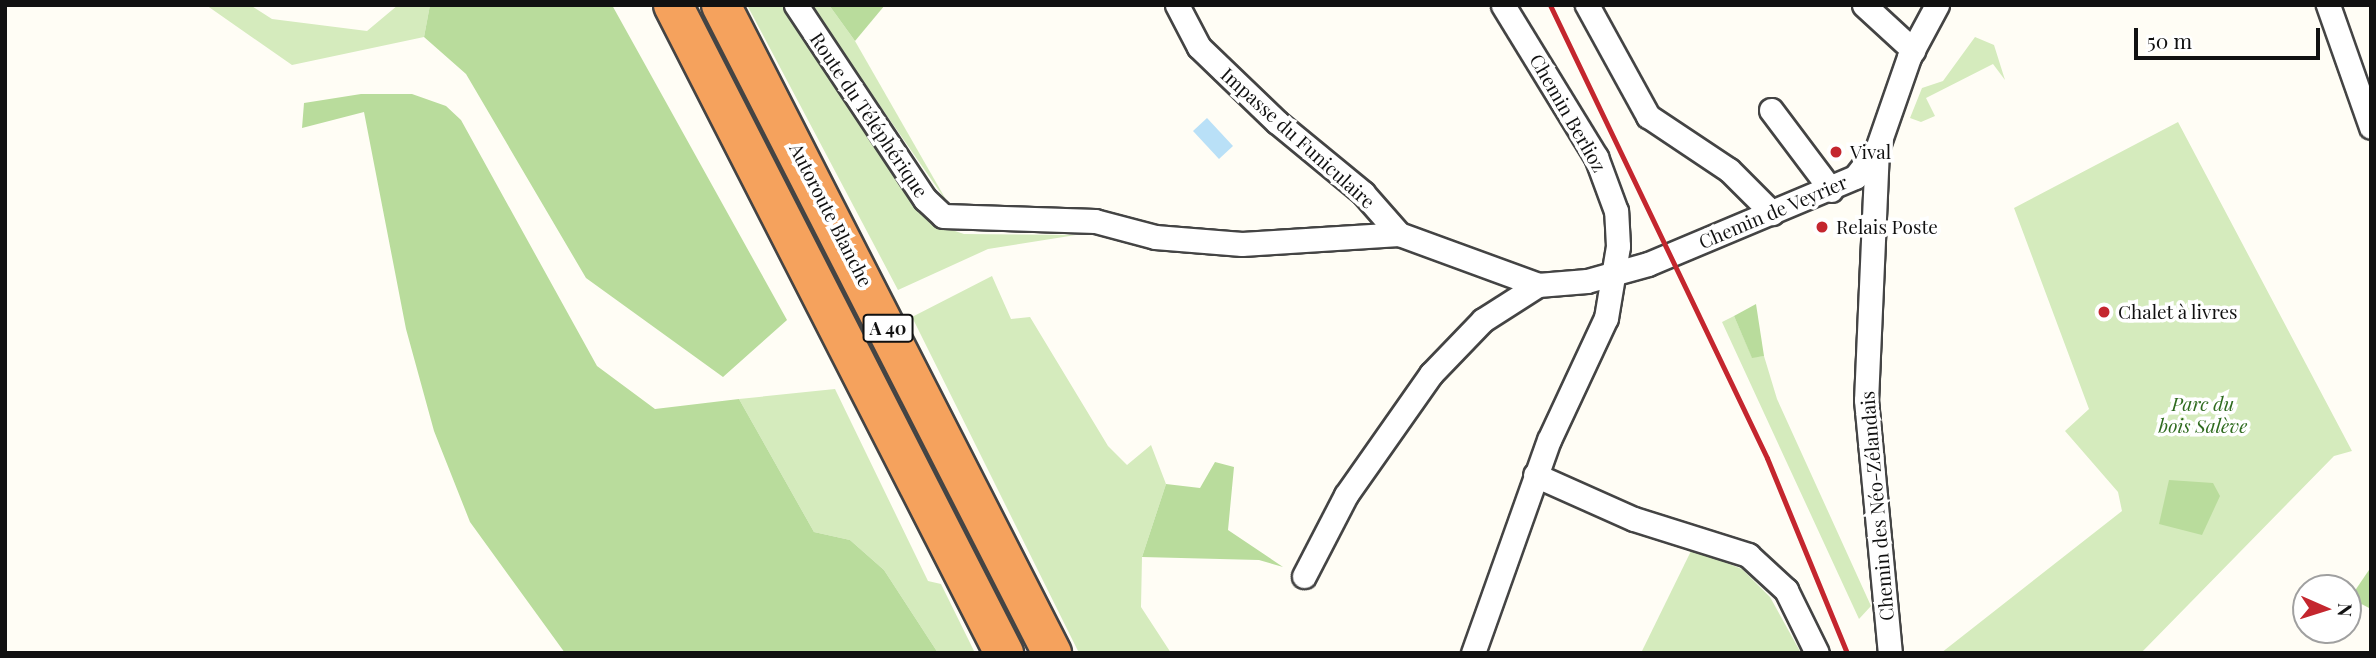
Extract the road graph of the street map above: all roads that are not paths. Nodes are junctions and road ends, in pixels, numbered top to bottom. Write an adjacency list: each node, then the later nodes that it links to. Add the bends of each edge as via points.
1 (673, 5): 22 (highway, A 40)
2 (721, 5): 23 (highway, Autoroute Blanche / A 40)
3 (796, 5): 17 (street, Route du Téléphérique, via 933,210 967,221 1096,221 1155,237 1242,244)
4 (1177, 5): 17 (street, Impasse du Funiculaire, via 1199,47 1276,122 1363,192)
5 (1503, 5): 18 (street, Chemin Berlioz, via 1573,115 1609,187 1618,228)
6 (1587, 5): 16 (street, via 1648,116 1729,170)
7 (1864, 5): 11 (street)
8 (1937, 5): 11 (street, Chemin de Veyrier)
9 (1956, 5): 11 (street)
10 (2328, 5): 13 (street)
11 (1919, 40): 14 (street, Chemin de Veyrier)
12 (1771, 110): 15 (street)
13 (2371, 127)
14 (1877, 149): 15 (street, Chemin de Veyrier, via 1863,169); 26 (street, Chemin des Néo-Zélandais, via 1866,400)
15 (1831, 190): 16 (street, Chemin de Veyrier)
16 (1772, 214): 18 (street, Chemin de Veyrier, via 1648,264)
17 (1399, 234): 19 (street)
18 (1615, 269): 19 (street, Chemin de Veyrier, via 1587,281); 20 (street, Chemin Berlioz, via 1606,318)
19 (1538, 285): 21 (street, via 1483,320 1431,374 1346,495)
20 (1535, 475): 24 (street, Chemin Berlioz); 25 (street, via 1634,519 1748,555 1786,590)
21 (1304, 576)
22 (1004, 653)
23 (1052, 653)
24 (1473, 653)
25 (1817, 653)
26 (1890, 653)

